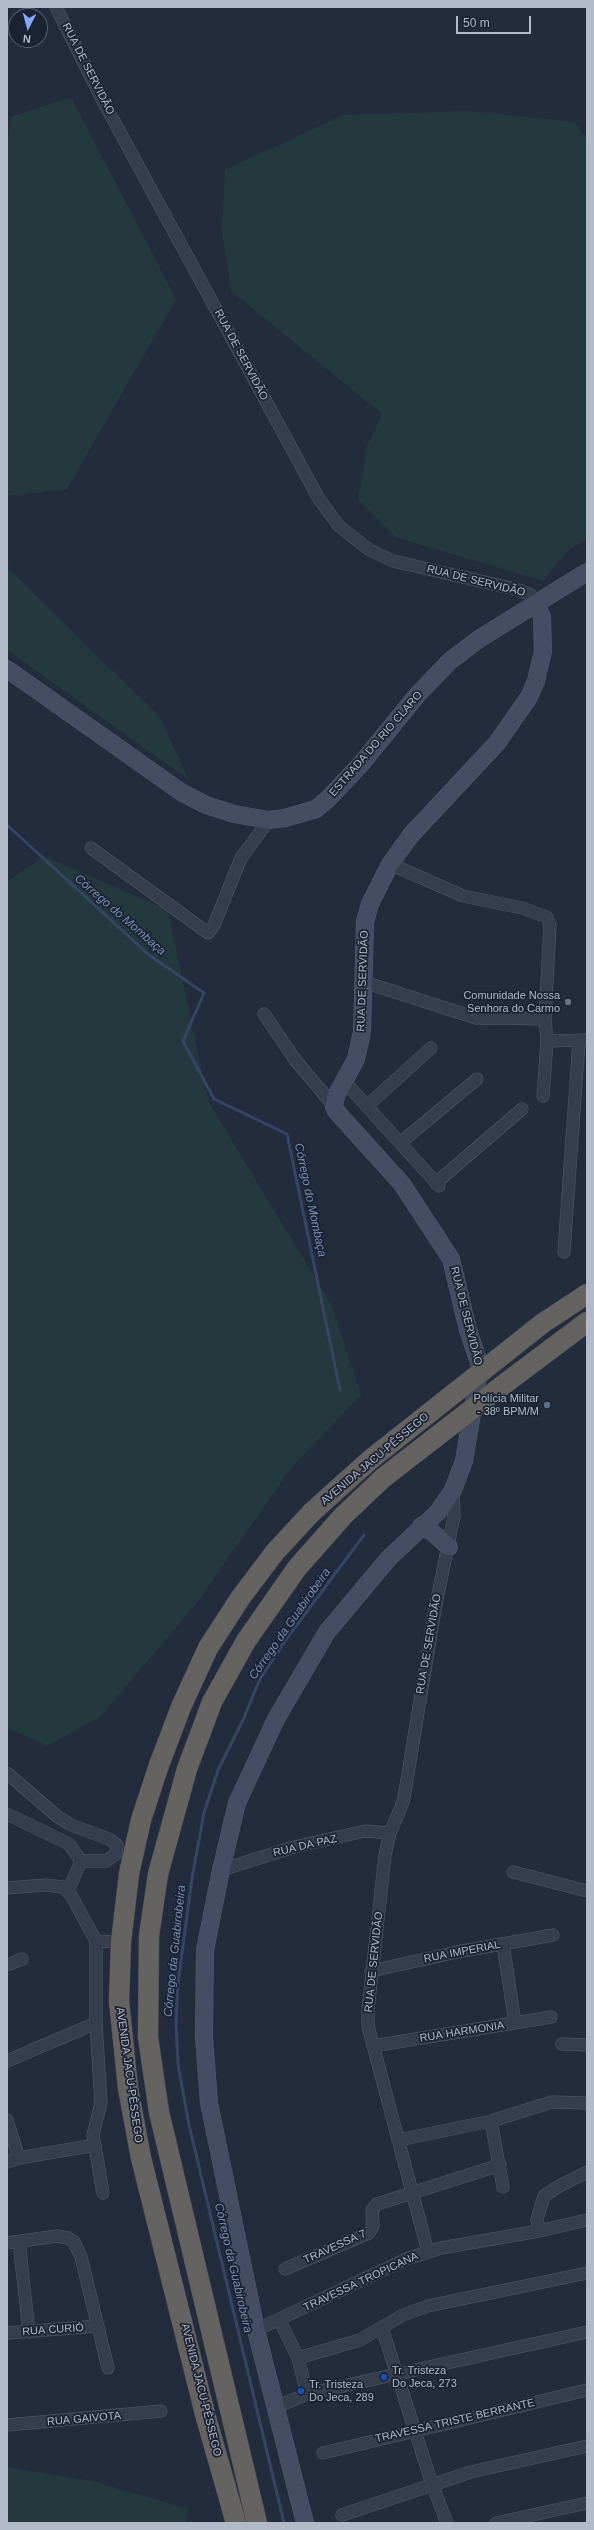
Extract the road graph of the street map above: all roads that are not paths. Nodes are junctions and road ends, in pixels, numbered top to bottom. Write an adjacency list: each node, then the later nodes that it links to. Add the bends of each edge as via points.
1 (56, 7): 3 (street, RUA DE SERVIDÃO, via 103,101 320,499 339,526 368,549 393,561 519,590 531,595)
2 (587, 572): 3 (main road, ESTRADA DO RIO CLARO)
3 (536, 603): 5 (main road, ESTRADA DO RIO CLARO, via 478,639 450,661 418,694 328,800 316,809 299,815); 7 (main road, RUA DE SERVIDÃO, via 542,617 544,651 529,697 497,743 411,835)
4 (7, 669): 5 (main road, ESTRADA DO RIO CLARO, via 181,792 206,805 234,814)
5 (268, 820): 6 (street, via 241,858 214,925 208,933)
6 (91, 848)
7 (390, 864): 8 (main road, RUA DE SERVIDÃO, via 377,887 365,922); 10 (street, via 462,896 522,908 547,917 550,926)
8 (364, 982): 10 (street, via 476,1018); 15 (main road, RUA DE SERVIDÃO, via 360,1046)
9 (264, 1014): 17 (street, via 296,1061)
10 (545, 1019): 12 (street)
11 (583, 1040): 12 (street); 21 (street)
12 (546, 1041): 16 (street)
13 (431, 1048): 18 (street)
14 (476, 1079): 20 (street)
15 (344, 1081): 17 (main road, RUA DE SERVIDÃO); 18 (street)
16 (542, 1096)
17 (334, 1106): 24 (main road, RUA DE SERVIDÃO, via 402,1184 451,1260 468,1330 480,1366 464,1461)
18 (367, 1106): 20 (street)
19 (522, 1109): 20 (street, via 438,1185)
20 (400, 1143)
21 (564, 1252)
22 (587, 1294): 38 (highway, AVENIDA JACU-PÊSSEGO, bridge, via 543,1323 371,1459 312,1512 241,1597 208,1648 181,1707 159,1765 141,1820 129,1874)
23 (587, 1322): 90 (highway, AVENIDA JACU-PÊSSEGO, bridge, via 383,1478 343,1516 297,1568 246,1641 212,1702 187,1769 158,1874 148,1936 148,2037 159,2112)
24 (453, 1490): 25 (main road, via 438,1512); 26 (street, RUA DE SERVIDÃO, via 454,1516)
25 (421, 1526): 26 (main road, via 434,1533); 31 (main road, via 389,1558 327,1632 276,1719 237,1803)
26 (448, 1547): 29 (street, RUA DE SERVIDÃO, via 435,1609 403,1802)
27 (7, 1773): 30 (street, via 58,1817 117,1845 116,1854 106,1861)
28 (7, 1814): 30 (street, via 69,1844)
29 (390, 1833): 31 (street, RUA DA PAZ, via 365,1831 294,1847); 42 (street, RUA DE SERVIDÃO)
30 (81, 1861): 34 (street)
31 (221, 1870): 71 (main road, via 205,1950 204,2037 209,2103)
32 (513, 1872): 35 (street)
33 (7, 1888): 34 (street, via 46,1885)
34 (68, 1890): 37 (street)
35 (587, 1891)
36 (553, 1935): 39 (street, RUA IMPERIAL)
37 (96, 1941): 38 (street); 44 (street)
38 (121, 1942): 89 (highway, AVENIDA JACU-PÊSSEGO, via 119,2001 128,2088 141,2158 205,2414)
39 (503, 1944): 42 (street, RUA IMPERIAL); 45 (street)
40 (22, 1959): 41 (street)
41 (7, 1965)
42 (371, 1971): 48 (street, RUA DE SERVIDÃO, via 368,2026)
43 (551, 2017): 45 (street, RUA HARMONIA)
44 (96, 2023): 49 (street); 54 (street, via 101,2103 93,2135)
45 (516, 2023): 48 (street, RUA HARMONIA)
46 (562, 2044): 47 (street)
47 (587, 2045)
48 (373, 2046): 53 (street, RUA DE SERVIDÃO)
49 (7, 2061)
50 (587, 2102): 52 (street, via 552,2102)
51 (7, 2120): 55 (street)
52 (491, 2120): 53 (street); 57 (street)
53 (398, 2140): 61 (street, RUA DE SERVIDÃO)
54 (95, 2145): 55 (street); 60 (street)
55 (19, 2158): 56 (street)
56 (7, 2162)
57 (500, 2165): 59 (street); 61 (street)
58 (587, 2172): 63 (street, via 544,2196 538,2219)
59 (504, 2187)
60 (103, 2193)
61 (411, 2195): 65 (street, RUA DE SERVIDÃO); 66 (street, TRAVESSA 7, via 377,2204 372,2210 373,2226 370,2233)
62 (587, 2220): 63 (street, TRAVESSA TROPICANA)
63 (539, 2231): 65 (street, TRAVESSA TROPICANA)
64 (13, 2242): 69 (street, via 57,2236 74,2242 81,2257); 72 (street)
65 (428, 2252): 68 (street, TRAVESSA TROPICANA, via 406,2259)
66 (285, 2269)
67 (587, 2273): 70 (street, via 428,2306 403,2315)
68 (279, 2319): 71 (street, TRAVESSA TROPICANA); 75 (street)
69 (98, 2326): 72 (street, RUA CURIÓ); 76 (street)
70 (382, 2328): 75 (street, via 345,2345); 77 (street)
71 (256, 2330): 80 (main road)
72 (29, 2332): 74 (street, RUA CURIÓ)
73 (587, 2332): 77 (street)
74 (7, 2333)
75 (298, 2358): 79 (street)
76 (108, 2368)
77 (398, 2375): 79 (street); 83 (street)
78 (587, 2390): 83 (street, TRAVESSA TRISTE BERRANTE)
79 (306, 2394): 80 (street)
80 (276, 2407): 91 (main road)
81 (161, 2411): 82 (street, RUA GAIVOTA)
82 (7, 2425)
83 (415, 2430): 85 (street, TRAVESSA TRISTE BERRANTE); 86 (street)
84 (587, 2446): 86 (street, via 471,2472)
85 (323, 2453)
86 (432, 2484): 88 (street, via 403,2497); 92 (street)
87 (587, 2503): 93 (street)
88 (342, 2515)
89 (236, 2523)
90 (257, 2523)
91 (305, 2523)
92 (447, 2523)
93 (496, 2523)

